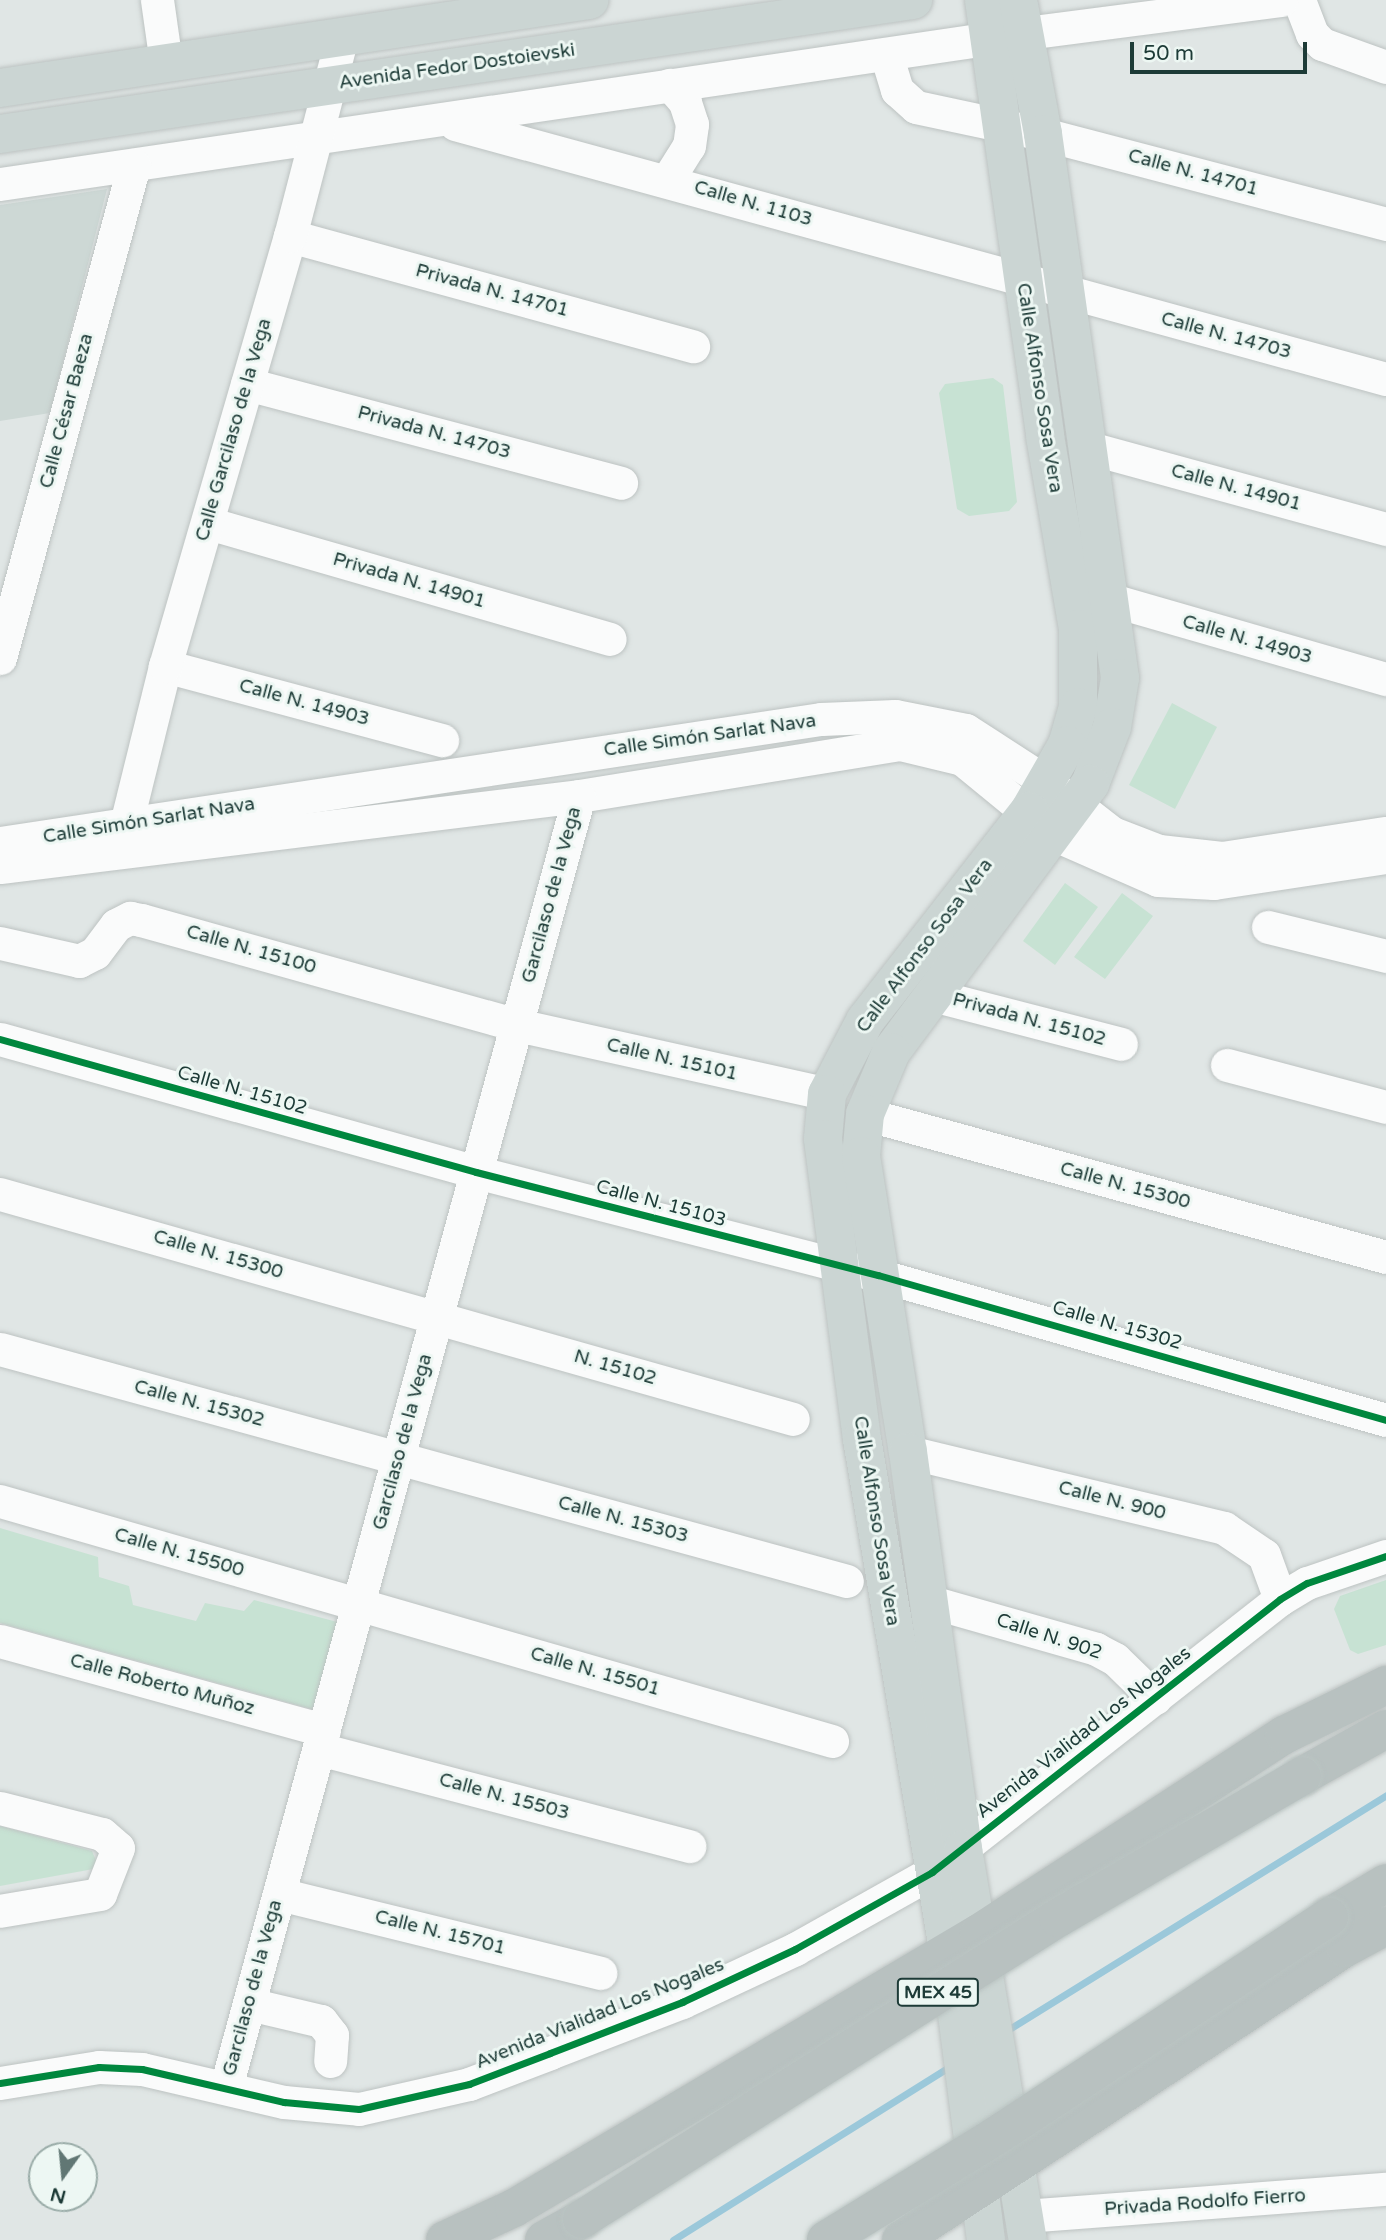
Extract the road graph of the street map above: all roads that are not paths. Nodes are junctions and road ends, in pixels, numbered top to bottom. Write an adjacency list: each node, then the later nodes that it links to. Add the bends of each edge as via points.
1 (156, 0): 10 (street)
2 (589, 0): 8 (main road)
3 (914, 0): 13 (main road, Avenida Fedor Dostoievski)
4 (984, 0): 7 (main road, Calle Alfonso Sosa Vera)
5 (1281, 0): 7 (street)
6 (1299, 0): 11 (street, via 1312,34 1322,44)
7 (1011, 24): 9 (street); 16 (main road, Calle Alfonso Sosa Vera); 18 (main road, Calle Alfonso Sosa Vera)
8 (342, 36): 10 (main road); 13 (street, Calle Garcilaso de la Vega)
9 (886, 54): 12 (street); 16 (street, Calle N. 14701, via 897,90 916,107)
10 (166, 63): 14 (main road)
11 (1386, 67)
12 (670, 85): 15 (street); 21 (street, via 685,102 692,124 689,146)
13 (329, 86): 17 (main road, Avenida Fedor Dostoievski); 19 (street, Calle Garcilaso de la Vega)
14 (0, 88)
15 (440, 120): 19 (street); 21 (street, Calle N. 1103)
16 (999, 124): 18 (street, Calle N. 14701); 25 (main road, Calle Alfonso Sosa Vera)
17 (0, 134)
18 (1043, 134): 23 (street, Calle N. 14701); 26 (main road, Calle Alfonso Sosa Vera)
19 (316, 138): 20 (street); 24 (street, Calle Garcilaso de la Vega)
20 (134, 165): 22 (street); 36 (street, Calle César Baeza)
21 (668, 179): 25 (street, Calle N. 1103)
22 (0, 184)
23 (1386, 223)
24 (290, 236): 27 (street, Privada N. 14701); 29 (street, Calle Garcilaso de la Vega)
25 (1023, 282): 26 (street, Calle N. 1103); 41 (main road, Calle Alfonso Sosa Vera, via 1079,652 1077,707)
26 (1065, 293): 28 (street, Calle N. 14703); 30 (main road, Calle Alfonso Sosa Vera)
27 (693, 346)
28 (1386, 379)
29 (247, 384): 31 (street, Privada N. 14703); 32 (street, Calle Garcilaso de la Vega)
30 (1086, 447): 33 (street, Calle N. 14901); 34 (main road, Calle Alfonso Sosa Vera)
31 (621, 483)
32 (208, 523): 35 (street, Privada N. 14901); 37 (street, Calle Garcilaso de la Vega)
33 (1386, 529)
34 (1108, 599): 38 (street, Calle N. 14903); 41 (main road, Calle Alfonso Sosa Vera, via 1120,678 1112,727 1090,784)
35 (610, 639)
36 (0, 658)
37 (165, 666): 39 (street, Calle N. 14903); 42 (street, Calle Garcilaso de la Vega)
38 (1386, 679)
39 (442, 740)
40 (579, 796): 41 (street, Calle Simón Sarlat Nava, via 900,744 962,759); 46 (street, Calle Simón Sarlat Nava); 51 (street, Garcilaso de la Vega)
41 (1052, 809): 42 (street, Calle Simón Sarlat Nava, via 966,730 883,716 821,719); 43 (street, Calle Simón Sarlat Nava, via 1158,850 1222,858); 45 (street, Calle Simón Sarlat Nava, via 1158,880 1214,883); 50 (main road, Calle Alfonso Sosa Vera); 55 (main road, Calle Alfonso Sosa Vera, via 865,1021)
42 (126, 824): 44 (street, Calle Simón Sarlat Nava)
43 (1386, 833)
44 (0, 843)
45 (1386, 857)
46 (0, 867)
47 (1268, 927): 49 (street)
48 (0, 943): 51 (street, Calle N. 15100, via 79,961 95,953 116,925 130,918)
49 (1386, 956)
50 (936, 996): 53 (street, Privada N. 15102); 57 (main road, Calle Alfonso Sosa Vera, via 891,1052)
51 (517, 1025): 55 (street, Calle N. 15101); 58 (street, Garcilaso de la Vega)
52 (0, 1039): 58 (street, Calle N. 15102)
53 (1121, 1044)
54 (1227, 1065): 56 (street)
55 (827, 1094): 61 (main road, Calle Alfonso Sosa Vera, via 823,1139)
56 (1386, 1107)
57 (865, 1114): 60 (street, Calle N. 15300); 62 (main road, Calle Alfonso Sosa Vera, via 861,1156)
58 (477, 1172): 61 (street, Calle N. 15103); 63 (street, Garcilaso de la Vega)
59 (0, 1194): 63 (street, Calle N. 15300)
60 (1386, 1258)
61 (838, 1266): 62 (street, Calle N. 15302); 84 (main road, Calle Alfonso Sosa Vera)
62 (878, 1275): 66 (street, Calle N. 15302); 67 (main road, Calle Alfonso Sosa Vera)
63 (437, 1317): 65 (street, N. 15102); 68 (street, Garcilaso de la Vega)
64 (0, 1349): 68 (street, Calle N. 15302)
65 (793, 1419)
66 (1386, 1420)
67 (908, 1452): 72 (street, Calle N. 900, via 1224,1528 1264,1555); 73 (main road, Calle Alfonso Sosa Vera)
68 (398, 1458): 71 (street, Calle N. 15303); 74 (street, Garcilaso de la Vega)
69 (0, 1502): 74 (street, Calle N. 15500)
70 (1386, 1556): 72 (street, Avenida Vialidad Los Nogales, via 1307,1583)
71 (847, 1581)
72 (1280, 1599): 77 (street, Avenida Vialidad Los Nogales)
73 (928, 1601): 77 (street, Calle N. 902, via 1096,1649 1115,1659); 83 (main road, Calle Alfonso Sosa Vera)
74 (359, 1604): 79 (street, Garcilaso de la Vega); 80 (street, Calle N. 15501)
75 (0, 1641): 79 (street, Calle Roberto Muñoz)
76 (1386, 1685): 89 (highway, via 1284,1735)
77 (1155, 1698): 83 (street, Avenida Vialidad Los Nogales)
78 (1386, 1729): 100 (highway, MEX 45, bridge, via 1047,1925)
79 (321, 1740): 82 (street, Calle N. 15503); 86 (street, Garcilaso de la Vega)
80 (832, 1741)
81 (0, 1808): 87 (street, via 102,1834 118,1848 100,1894)
82 (690, 1846)
83 (962, 1849): 84 (street, Avenida Vialidad Los Nogales); 89 (main road, Calle Alfonso Sosa Vera)
84 (932, 1872): 89 (main road, Calle Alfonso Sosa Vera); 94 (street, Avenida Vialidad Los Nogales, via 794,1949 682,2002 469,2084 359,2109 284,2102)
85 (1386, 1883): 101 (highway, bridge)
86 (279, 1894): 90 (street, Calle N. 15701); 91 (street, Garcilaso de la Vega)
87 (0, 1911)
88 (1386, 1926): 95 (highway, via 1345,1948)
89 (965, 1950): 95 (main road, Calle Alfonso Sosa Vera, bridge); 97 (main road, Calle Alfonso Sosa Vera, bridge); 99 (highway, via 514,2208)
90 (600, 1973)
91 (249, 2004): 92 (street, via 321,2021 332,2035); 94 (street, Garcilaso de la Vega)
92 (330, 2061)
93 (0, 2082): 94 (street, Avenida Vialidad Los Nogales, via 99,2067 142,2069)
94 (226, 2087)
95 (1017, 2162): 97 (highway); 98 (main road, Calle Alfonso Sosa Vera)
96 (1386, 2189): 98 (street, Privada Rodolfo Fierro)
97 (980, 2191): 102 (highway); 103 (main road, Calle Alfonso Sosa Vera)
98 (1026, 2228)
99 (444, 2240)
100 (544, 2240)
101 (826, 2240)
102 (901, 2240)
103 (986, 2240)

